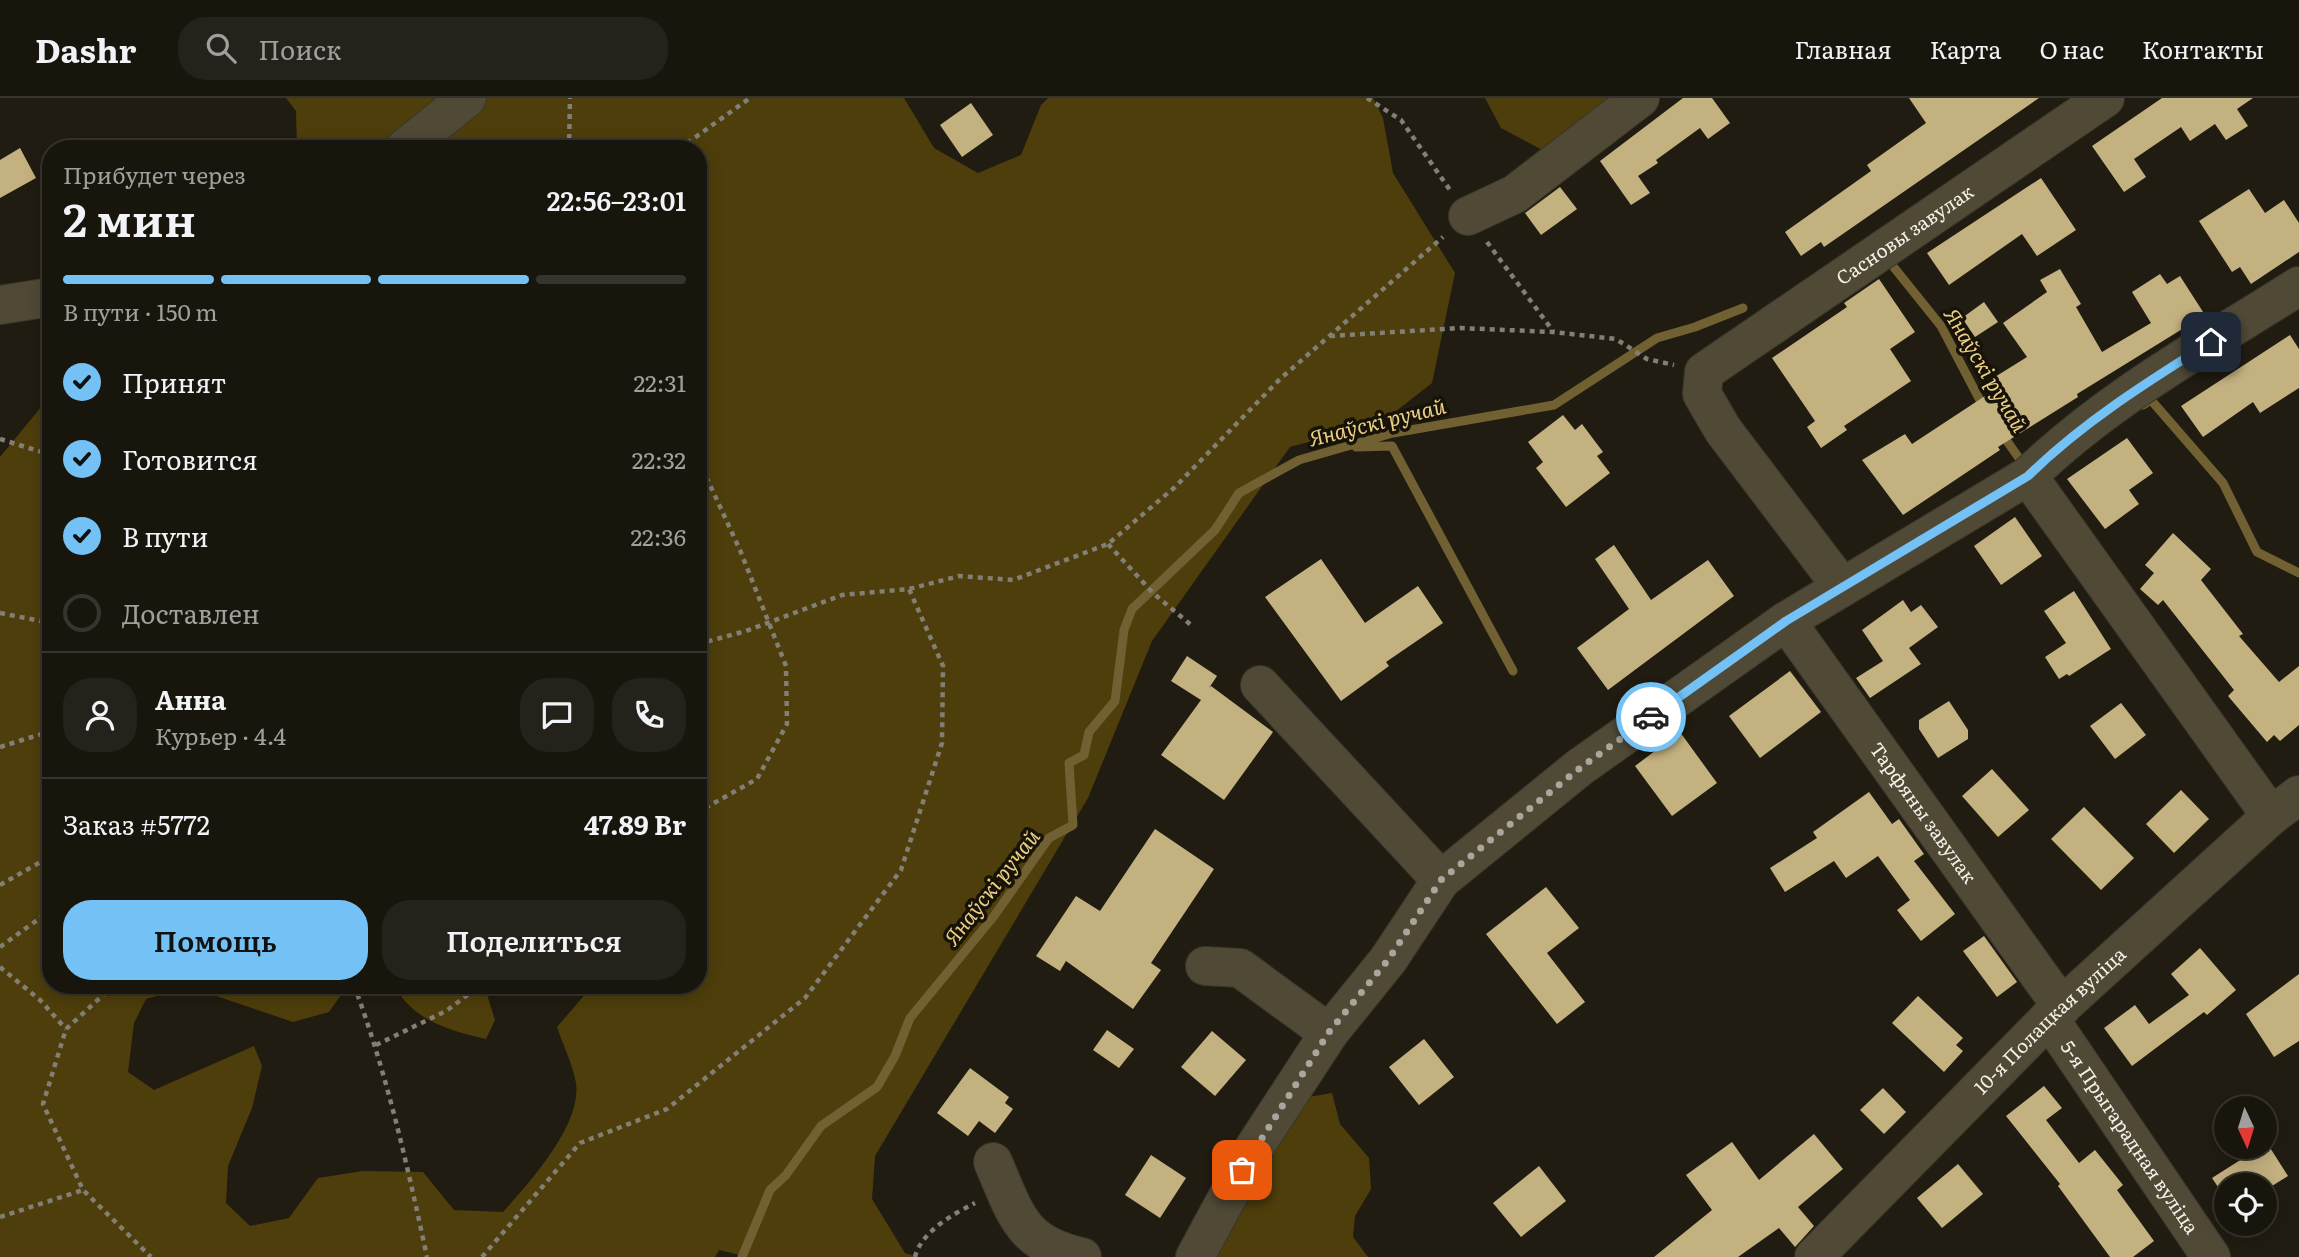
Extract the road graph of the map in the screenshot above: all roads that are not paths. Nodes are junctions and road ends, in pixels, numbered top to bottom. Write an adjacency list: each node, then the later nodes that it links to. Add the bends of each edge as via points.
1 (467, 98): 4 (street)
2 (1640, 98): 5 (street, via 1515,194)
3 (2105, 98): 10 (street, Сасновы завулак, via 1704,372 1702,394 1723,430)
4 (415, 140)
5 (1468, 215)
6 (2299, 286): 9 (street, via 2145,383 2059,445)
7 (42, 298): 8 (street)
8 (0, 305)
9 (2028, 476): 10 (street); 13 (street)
10 (1842, 587): 11 (street)
11 (1786, 621): 14 (street, via 1580,768); 16 (street, Тарфяны завулак)
12 (1260, 685): 14 (street)
13 (2285, 805): 16 (street, 10-я Полацкая вуліца)
14 (1441, 880): 17 (street, via 1388,960)
15 (1205, 967): 17 (street, via 1240,968)
16 (2055, 1012): 21 (street, 10-я Полацкая вуліца); 22 (street, 5-я Прыгарадная вуліца)
17 (1329, 1032): 20 (street, via 1254,1148)
18 (993, 1162): 19 (street, via 1025,1230 1054,1251)
19 (1082, 1257)
20 (1195, 1257)
21 (1814, 1257)
22 (2211, 1257)

